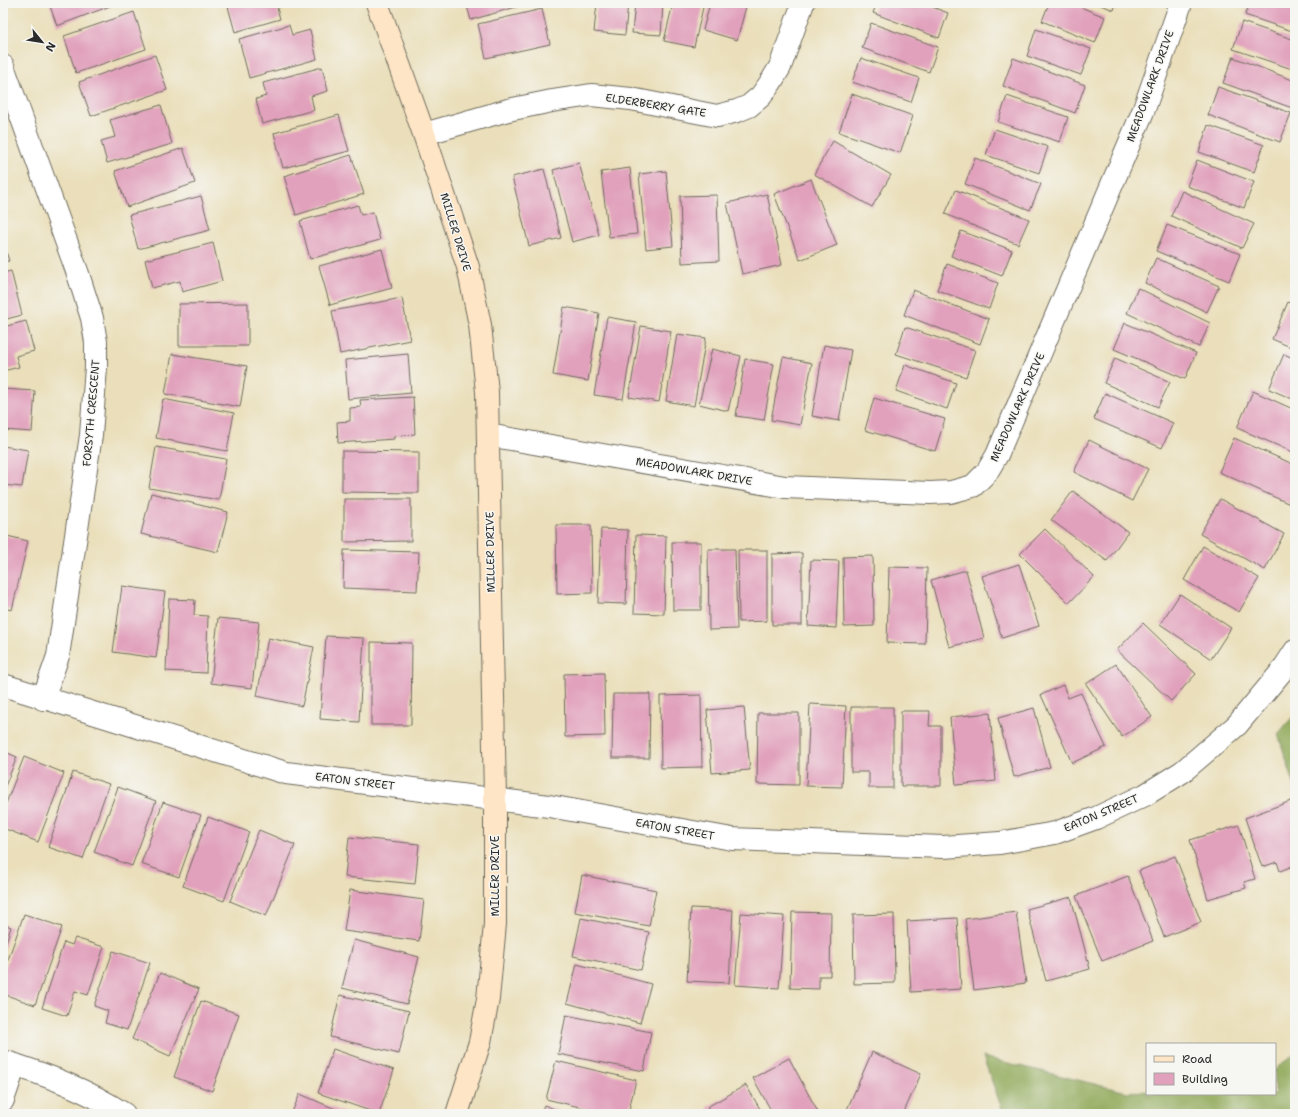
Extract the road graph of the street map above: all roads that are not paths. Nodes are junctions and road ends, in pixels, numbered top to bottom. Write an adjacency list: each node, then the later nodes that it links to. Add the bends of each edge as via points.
1 (377, 3): 5 (street, MILLER DRIVE)
2 (803, 3): 5 (street, ELDERBERRY GATE, via 780,67 771,82 761,96 749,106 737,111 717,116 631,99 591,95 508,110)
3 (1181, 3): 6 (street, MEADOWLARK DRIVE, via 1144,109 1019,405 997,455 987,472 972,486 951,492 930,493 785,487)
4 (3, 66): 9 (street, FORSYTH CRESCENT, via 78,274 92,318 96,342 91,435 58,656)
5 (424, 134): 6 (street, MILLER DRIVE, via 459,236 475,296 484,357)
6 (488, 435): 10 (street, MILLER DRIVE)
7 (1295, 651): 10 (street, EATON STREET, via 1282,671 1237,725 1182,772 1145,795 1096,818 1055,832 1000,844 943,847 732,839)
8 (3, 685): 9 (street, EATON STREET)
9 (43, 699): 10 (street, EATON STREET, via 286,773)
10 (495, 798): 14 (street, MILLER DRIVE, via 495,924 488,1000 480,1042)
11 (9, 1063): 12 (street); 13 (street, via 58,1079 101,1099)
12 (3, 1100)
13 (124, 1114)
14 (457, 1114)

